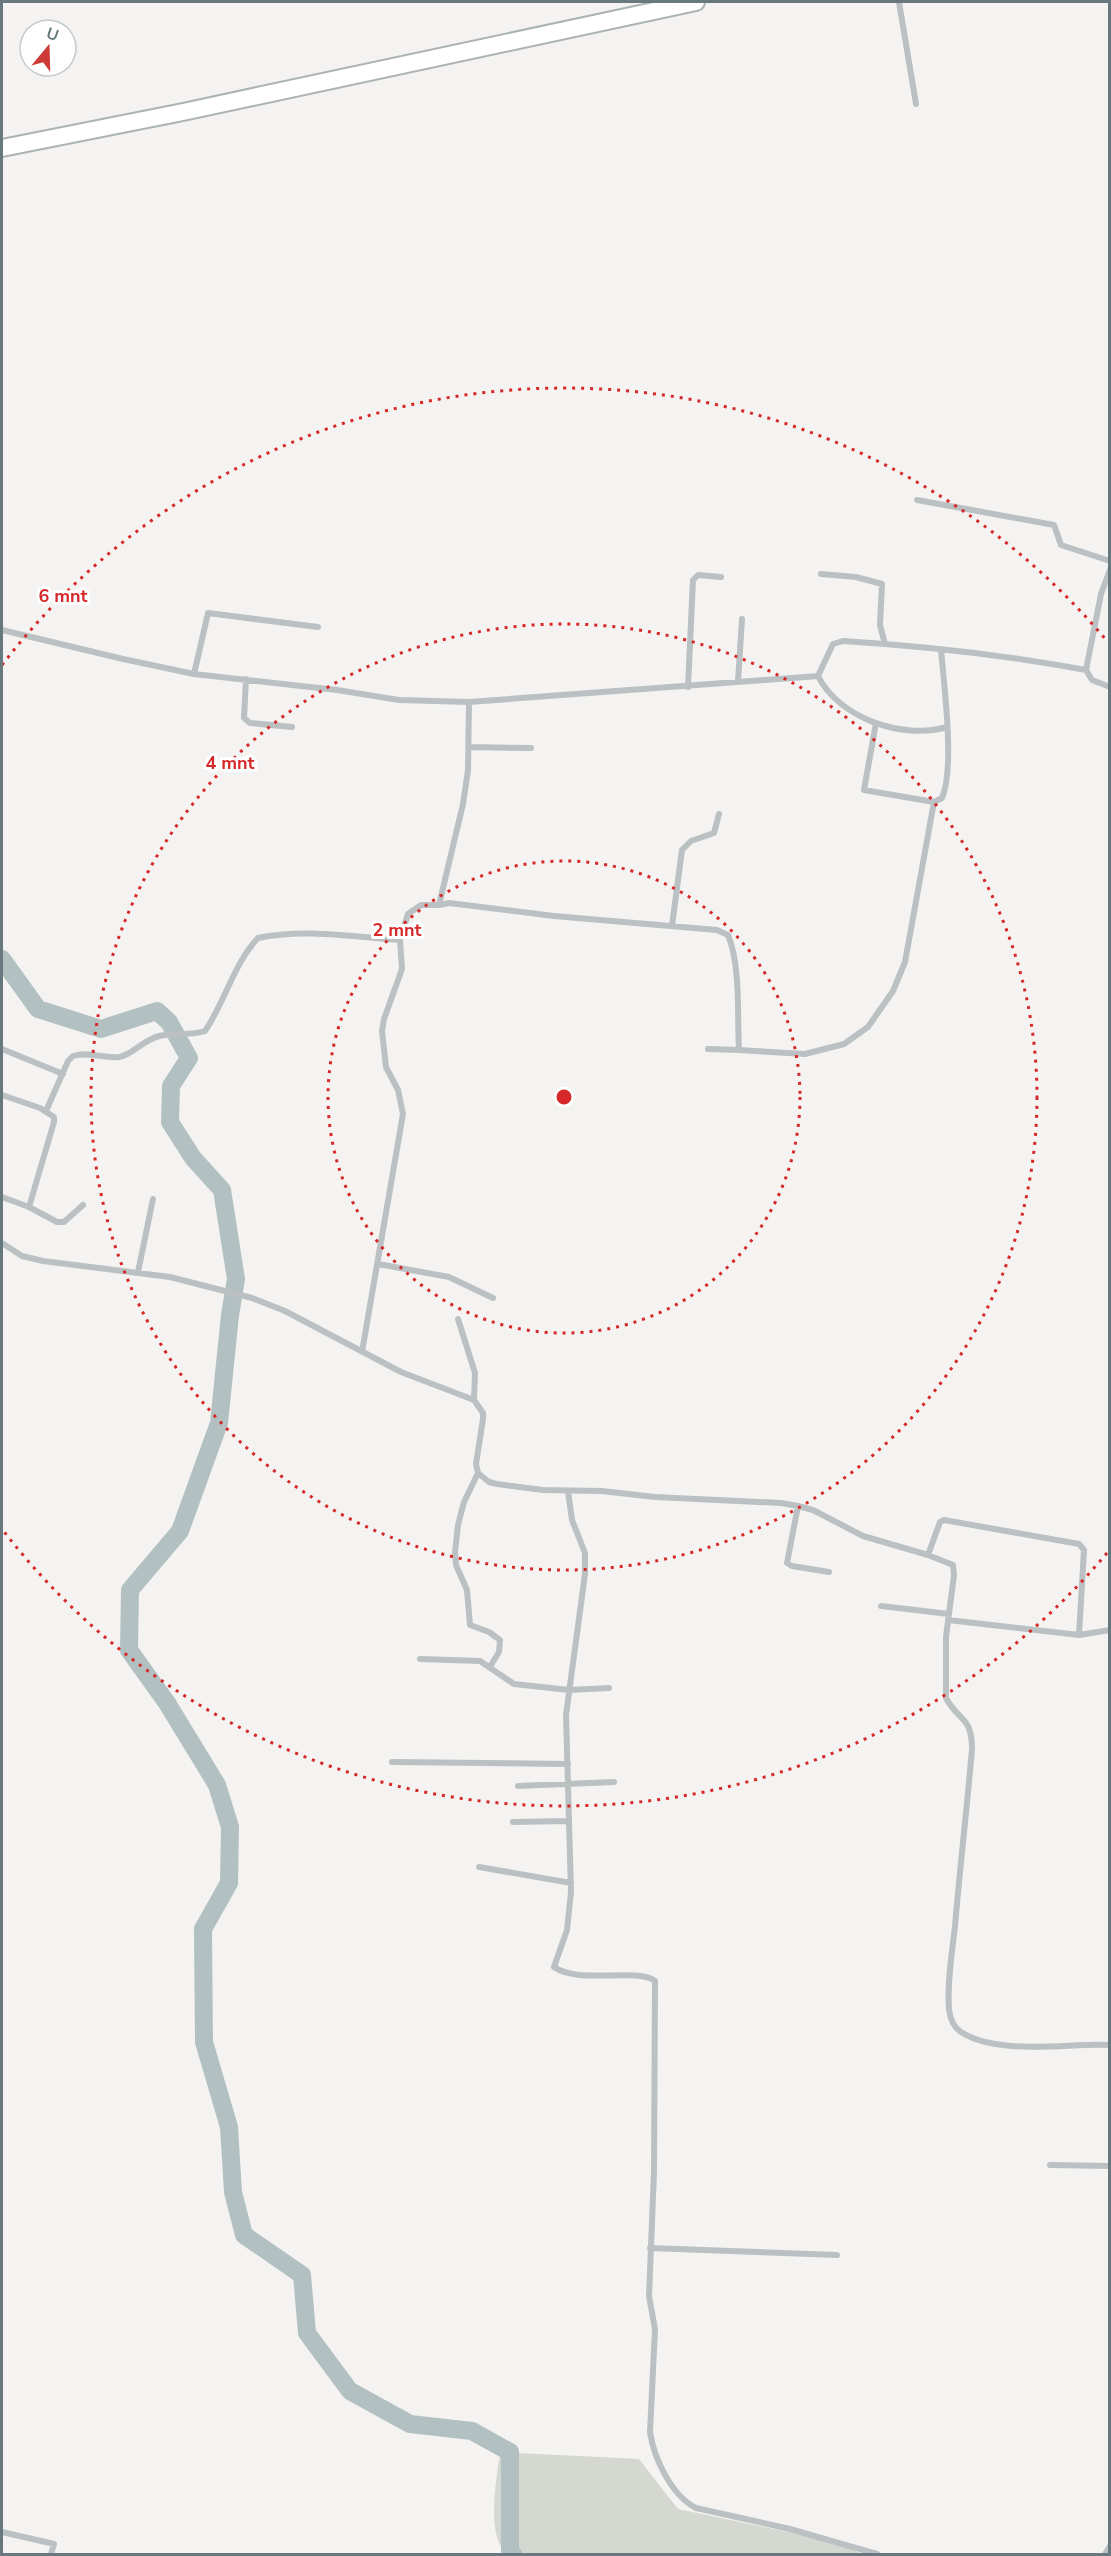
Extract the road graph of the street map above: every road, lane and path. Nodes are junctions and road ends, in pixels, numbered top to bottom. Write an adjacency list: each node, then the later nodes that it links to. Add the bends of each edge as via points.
1 (696, 2): 3 (street)
2 (899, 2): 4 (street)
3 (659, 5): 5 (street, via 183,112)
4 (916, 104)
5 (2, 148)
6 (917, 500): 7 (street, via 1054,525 1061,545)
7 (1110, 561)
8 (1110, 570): 16 (street, via 1101,594)
9 (821, 574): 14 (street, via 882,584 880,625)
10 (721, 577): 21 (street, via 698,575 693,580)
11 (741, 619): 20 (street)
12 (318, 627): 17 (street, via 208,613)
13 (2, 630): 17 (street)
14 (885, 644): 15 (street); 18 (street, via 837,642)
15 (941, 650): 16 (street, via 1014,657); 26 (street)
16 (1086, 670): 22 (street, via 1092,680)
17 (194, 674): 19 (street)
18 (818, 676): 20 (street); 24 (street, via 843,707)
19 (246, 680): 23 (street, via 391,700); 25 (street, via 244,718 250,723)
20 (738, 682): 21 (street)
21 (688, 687): 23 (street)
22 (1110, 687)
23 (469, 702): 27 (street)
24 (876, 723): 26 (street, via 918,731); 29 (street, via 864,790)
25 (292, 727)
26 (947, 727): 29 (street, via 947,787 942,798)
27 (470, 747): 28 (street); 31 (street, via 463,804)
28 (531, 748)
29 (934, 801): 36 (street, via 903,972 868,1027 844,1044 805,1054)
30 (719, 814): 32 (street, via 714,833 691,841 682,850)
31 (439, 905): 32 (street); 33 (street, via 415,908 408,914)
32 (672, 926): 36 (street, via 717,930 728,935 734,965)
33 (400, 940): 37 (street, via 316,934 258,938 205,1031 168,1034 143,1042 127,1056 73,1056); 45 (street, via 402,969 382,1031 386,1067 398,1090 403,1114)
34 (2, 1048): 37 (street)
35 (708, 1049): 36 (street)
36 (739, 1050)
37 (63, 1074): 39 (street)
38 (2, 1095): 39 (street)
39 (46, 1111): 43 (street, via 54,1122)
40 (2, 1197): 43 (street)
41 (153, 1199): 46 (street)
42 (83, 1205): 43 (street, via 64,1222)
43 (29, 1207)
44 (2, 1243): 46 (street, via 22,1256 43,1261)
45 (378, 1264): 47 (street, via 449,1276); 49 (street)
46 (138, 1272): 49 (street, via 252,1298)
47 (493, 1298)
48 (458, 1319): 50 (street, via 475,1373)
49 (362, 1352): 50 (street, via 401,1372)
50 (474, 1400): 51 (street, via 483,1413)
51 (478, 1473): 52 (street, via 497,1484); 61 (street, via 464,1502 455,1552 467,1590 470,1625 500,1640 499,1652)
52 (568, 1491): 53 (street); 63 (street, via 572,1520 585,1554)
53 (798, 1506): 54 (street, via 863,1536); 55 (street, via 787,1563)
54 (928, 1555): 57 (street, via 955,1568); 59 (street, via 940,1521 944,1520 1079,1544 1084,1551)
55 (829, 1572)
56 (881, 1606): 57 (street)
57 (949, 1617): 59 (street); 73 (street, via 946,1698 967,1721 972,1737 951,1978 951,2020 963,2034 983,2042 1030,2047)
58 (1110, 1630): 59 (street)
59 (1079, 1635)
60 (420, 1659): 61 (street, via 471,1659)
61 (491, 1665): 63 (street, via 514,1684)
62 (609, 1688): 63 (street)
63 (569, 1690): 65 (street, via 565,1731)
64 (392, 1761): 65 (street)
65 (568, 1764): 67 (street)
66 (614, 1782): 67 (street)
67 (568, 1785): 68 (street); 69 (street)
68 (518, 1786)
69 (568, 1821): 70 (street); 72 (street)
70 (513, 1822)
71 (479, 1867): 72 (street)
72 (571, 1883): 76 (street, via 567,1930 555,1967 591,1976 643,1975 655,1981)
73 (1110, 2045)
74 (1050, 2164): 75 (street)
75 (1110, 2166)
76 (650, 2248): 77 (street); 81 (street, via 649,2296 655,2330 650,2432 657,2458 681,2496 696,2508)
77 (837, 2255)
78 (2, 2532): 80 (street, via 54,2544)
79 (1110, 2546): 82 (street)
80 (51, 2554)
81 (877, 2554)
82 (1105, 2554)

